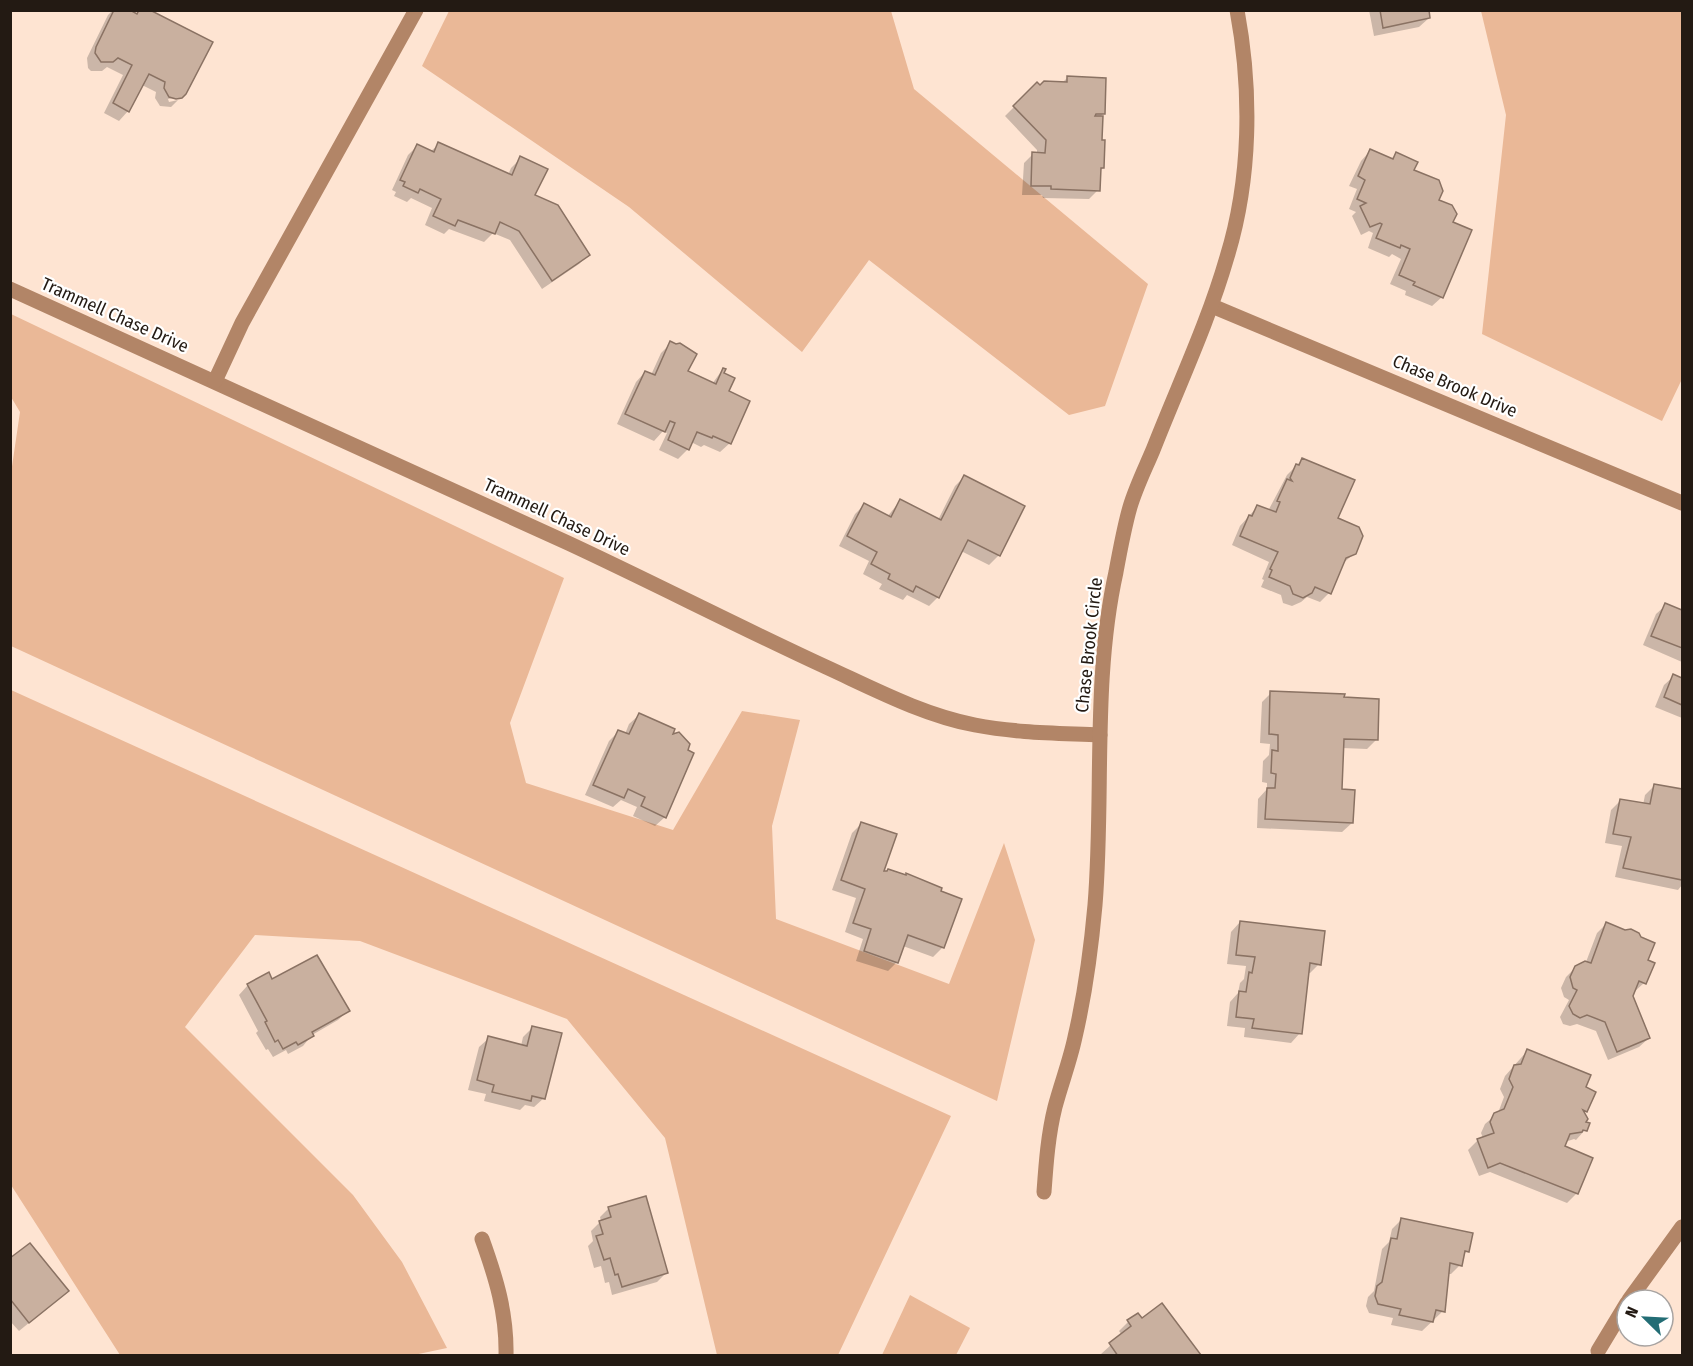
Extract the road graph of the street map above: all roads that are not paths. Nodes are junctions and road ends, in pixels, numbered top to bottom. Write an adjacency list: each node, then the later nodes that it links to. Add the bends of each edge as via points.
1 (416, 10): 5 (street, via 242,323)
2 (1237, 10): 4 (street, Chase Brook Circle, via 1247,93 1246,157 1229,254)
3 (10, 289): 5 (street, Trammell Chase Drive)
4 (1212, 306): 6 (street, Chase Brook Drive); 7 (street, Chase Brook Circle, via 1131,505 1107,625)
5 (215, 381): 7 (street, Trammell Chase Drive, via 899,701 975,725)
6 (1683, 503)
7 (1100, 735): 8 (street, Chase Brook Circle, via 1095,903 1088,969 1075,1040 1054,1109)
8 (1044, 1192)
9 (1683, 1227): 11 (street)
10 (482, 1239): 14 (street, via 499,1288 507,1334)
11 (1638, 1288)
12 (1615, 1323): 13 (street)
13 (1598, 1351)
14 (506, 1356)

